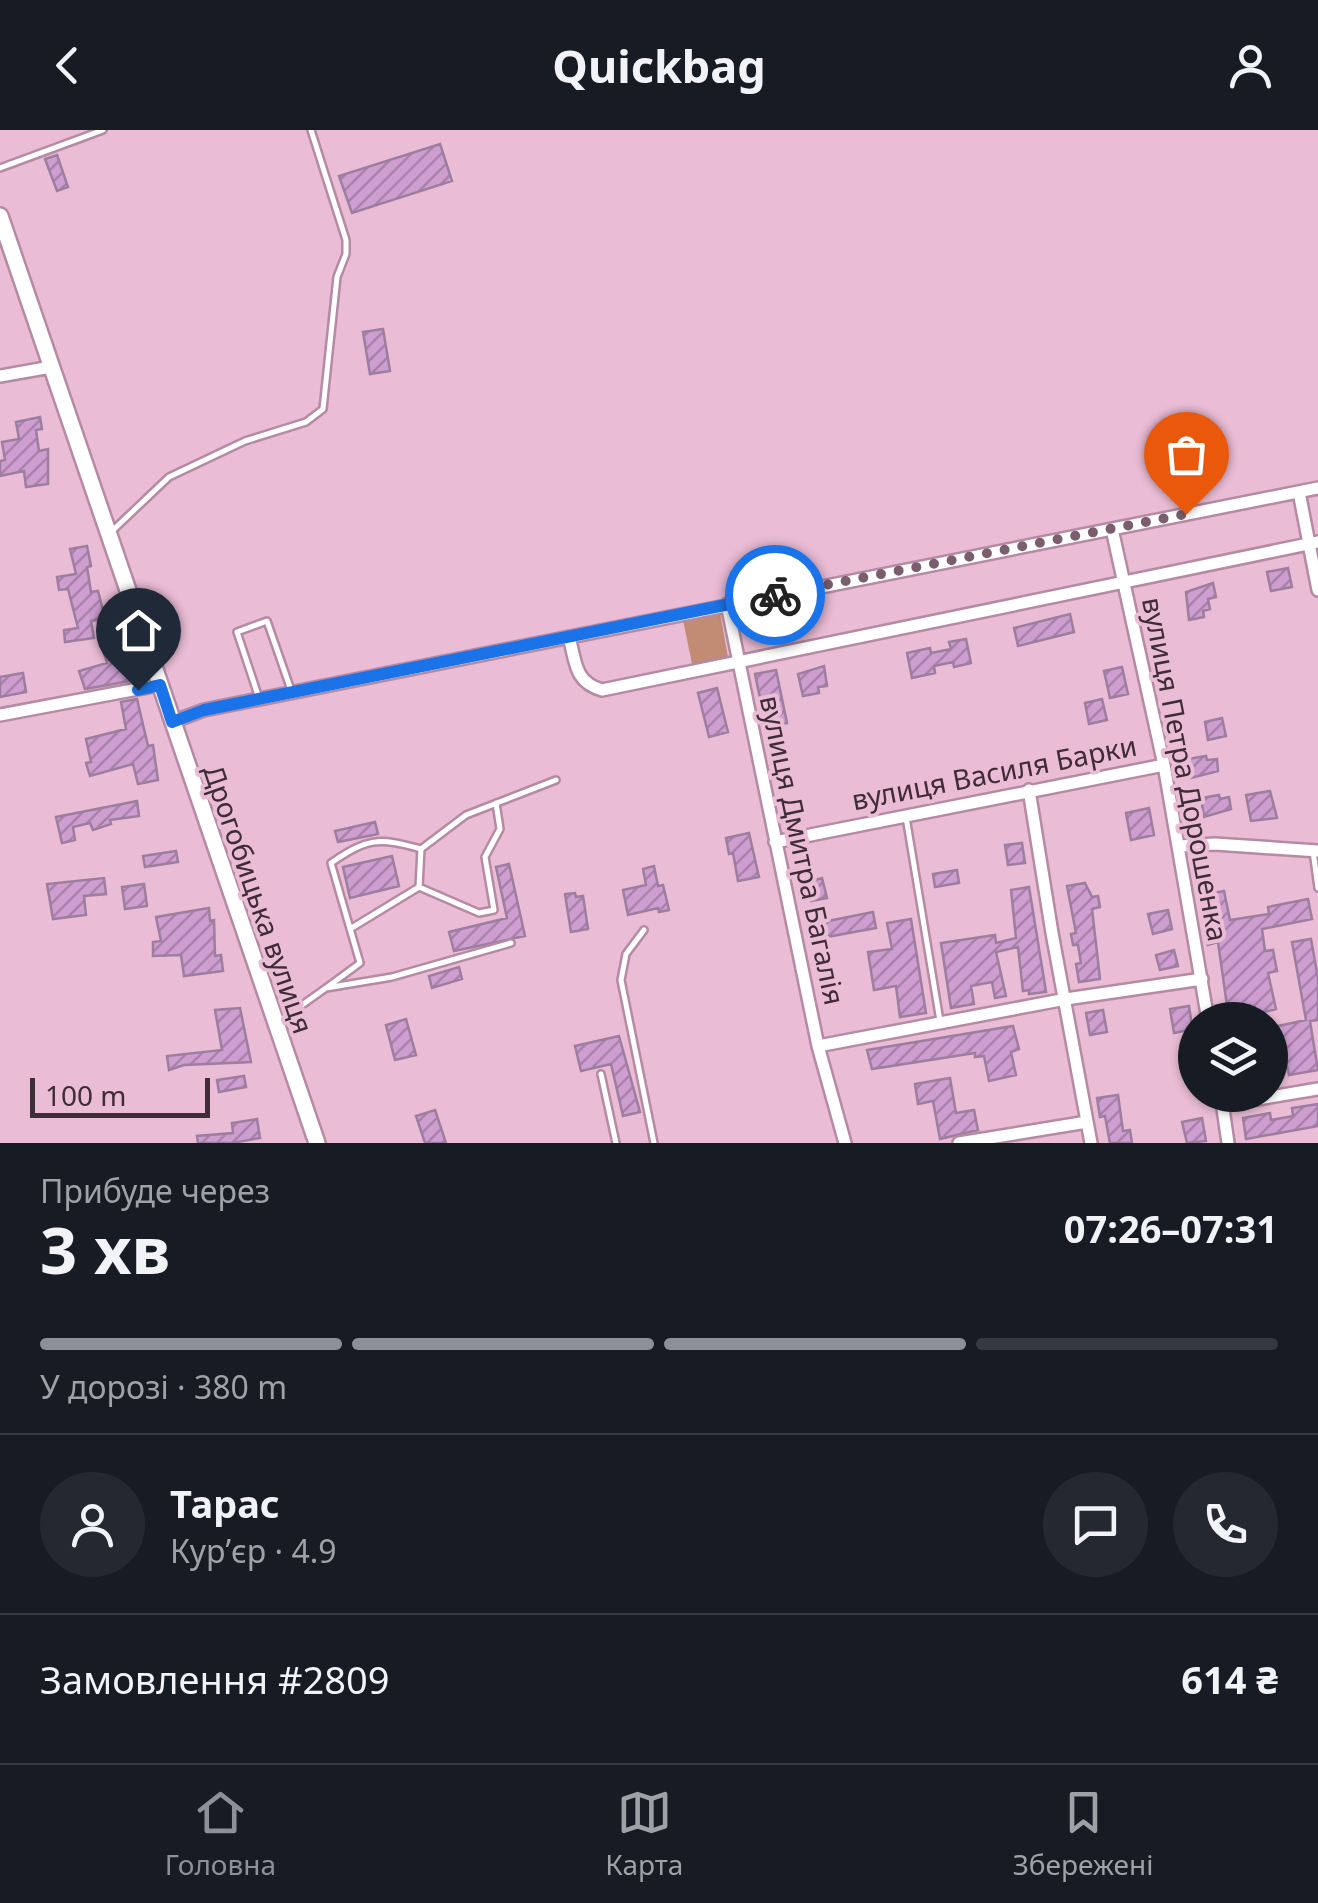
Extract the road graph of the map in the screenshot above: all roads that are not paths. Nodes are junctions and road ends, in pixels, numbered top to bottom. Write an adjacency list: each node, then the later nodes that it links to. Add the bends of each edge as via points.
1 (103, 130): 3 (lane)
2 (310, 130): 10 (lane, via 346,240 324,408 306,422 168,477)
3 (0, 168)
4 (0, 216): 5 (main road, Дрогобицька вулиця)
5 (52, 367): 6 (street); 10 (main road, Дрогобицька вулиця)
6 (0, 376)
7 (1318, 488): 8 (street)
8 (1299, 492): 9 (street); 11 (street)
9 (1112, 529): 12 (street, вулиця Петра Дорошенка); 14 (street)
10 (108, 536): 17 (main road, Дрогобицька вулиця)
11 (1313, 542): 12 (street); 13 (street)
12 (1124, 584): 16 (street); 22 (street, вулиця Петра Дорошенка)
13 (1318, 590)
14 (727, 604): 15 (street); 16 (street, вулиця Дмитра Багалія)
15 (570, 637): 16 (street, via 579,676 602,690); 18 (street)
16 (739, 662): 27 (street, вулиця Дмитра Багалія)
17 (160, 685): 20 (street); 21 (main road, Дрогобицька вулиця)
18 (292, 692): 19 (street); 19 (lane, via 267,621 237,632)
19 (259, 699): 21 (street)
20 (0, 716)
21 (172, 722): 41 (main road, Дрогобицька вулиця)
22 (1164, 765): 24 (street, вулиця Василя Барки); 28 (street, вулиця Петра Дорошенка)
23 (556, 780): 25 (lane)
24 (1030, 790): 26 (street, вулиця Василя Барки); 38 (street)
25 (496, 803): 29 (lane, via 466,815); 31 (lane, via 500,829 485,857 494,910 479,912)
26 (906, 814): 27 (street, вулиця Василя Барки); 40 (lane)
27 (774, 842): 42 (street, вулиця Дмитра Багалія)
28 (1179, 846): 30 (street); 36 (street, вулиця Петра Дорошенка)
29 (421, 849): 31 (lane); 33 (lane, via 386,840 356,846 331,863)
30 (1315, 851): 32 (lane)
31 (419, 887): 33 (lane)
32 (1318, 888)
33 (350, 929): 37 (lane, via 360,963)
34 (644, 930): 50 (lane, via 626,954 621,980)
35 (511, 943): 37 (lane)
36 (1202, 979): 38 (street); 39 (street, вулиця Петра Дорошенка)
37 (326, 988): 41 (lane)
38 (1066, 999): 40 (street); 47 (street)
39 (1205, 1002)
40 (940, 1022): 42 (street)
41 (276, 1024): 48 (main road, Дрогобицька вулиця)
42 (818, 1046): 51 (street, вулиця Дмитра Багалія)
43 (600, 1074): 49 (lane)
44 (1318, 1088): 45 (street)
45 (1288, 1092)
46 (1223, 1112): 54 (street)
47 (1087, 1122): 52 (street); 53 (street)
48 (316, 1143)
49 (616, 1143)
50 (654, 1143)
51 (845, 1143)
52 (959, 1143)
53 (1090, 1143)
54 (1228, 1143)

